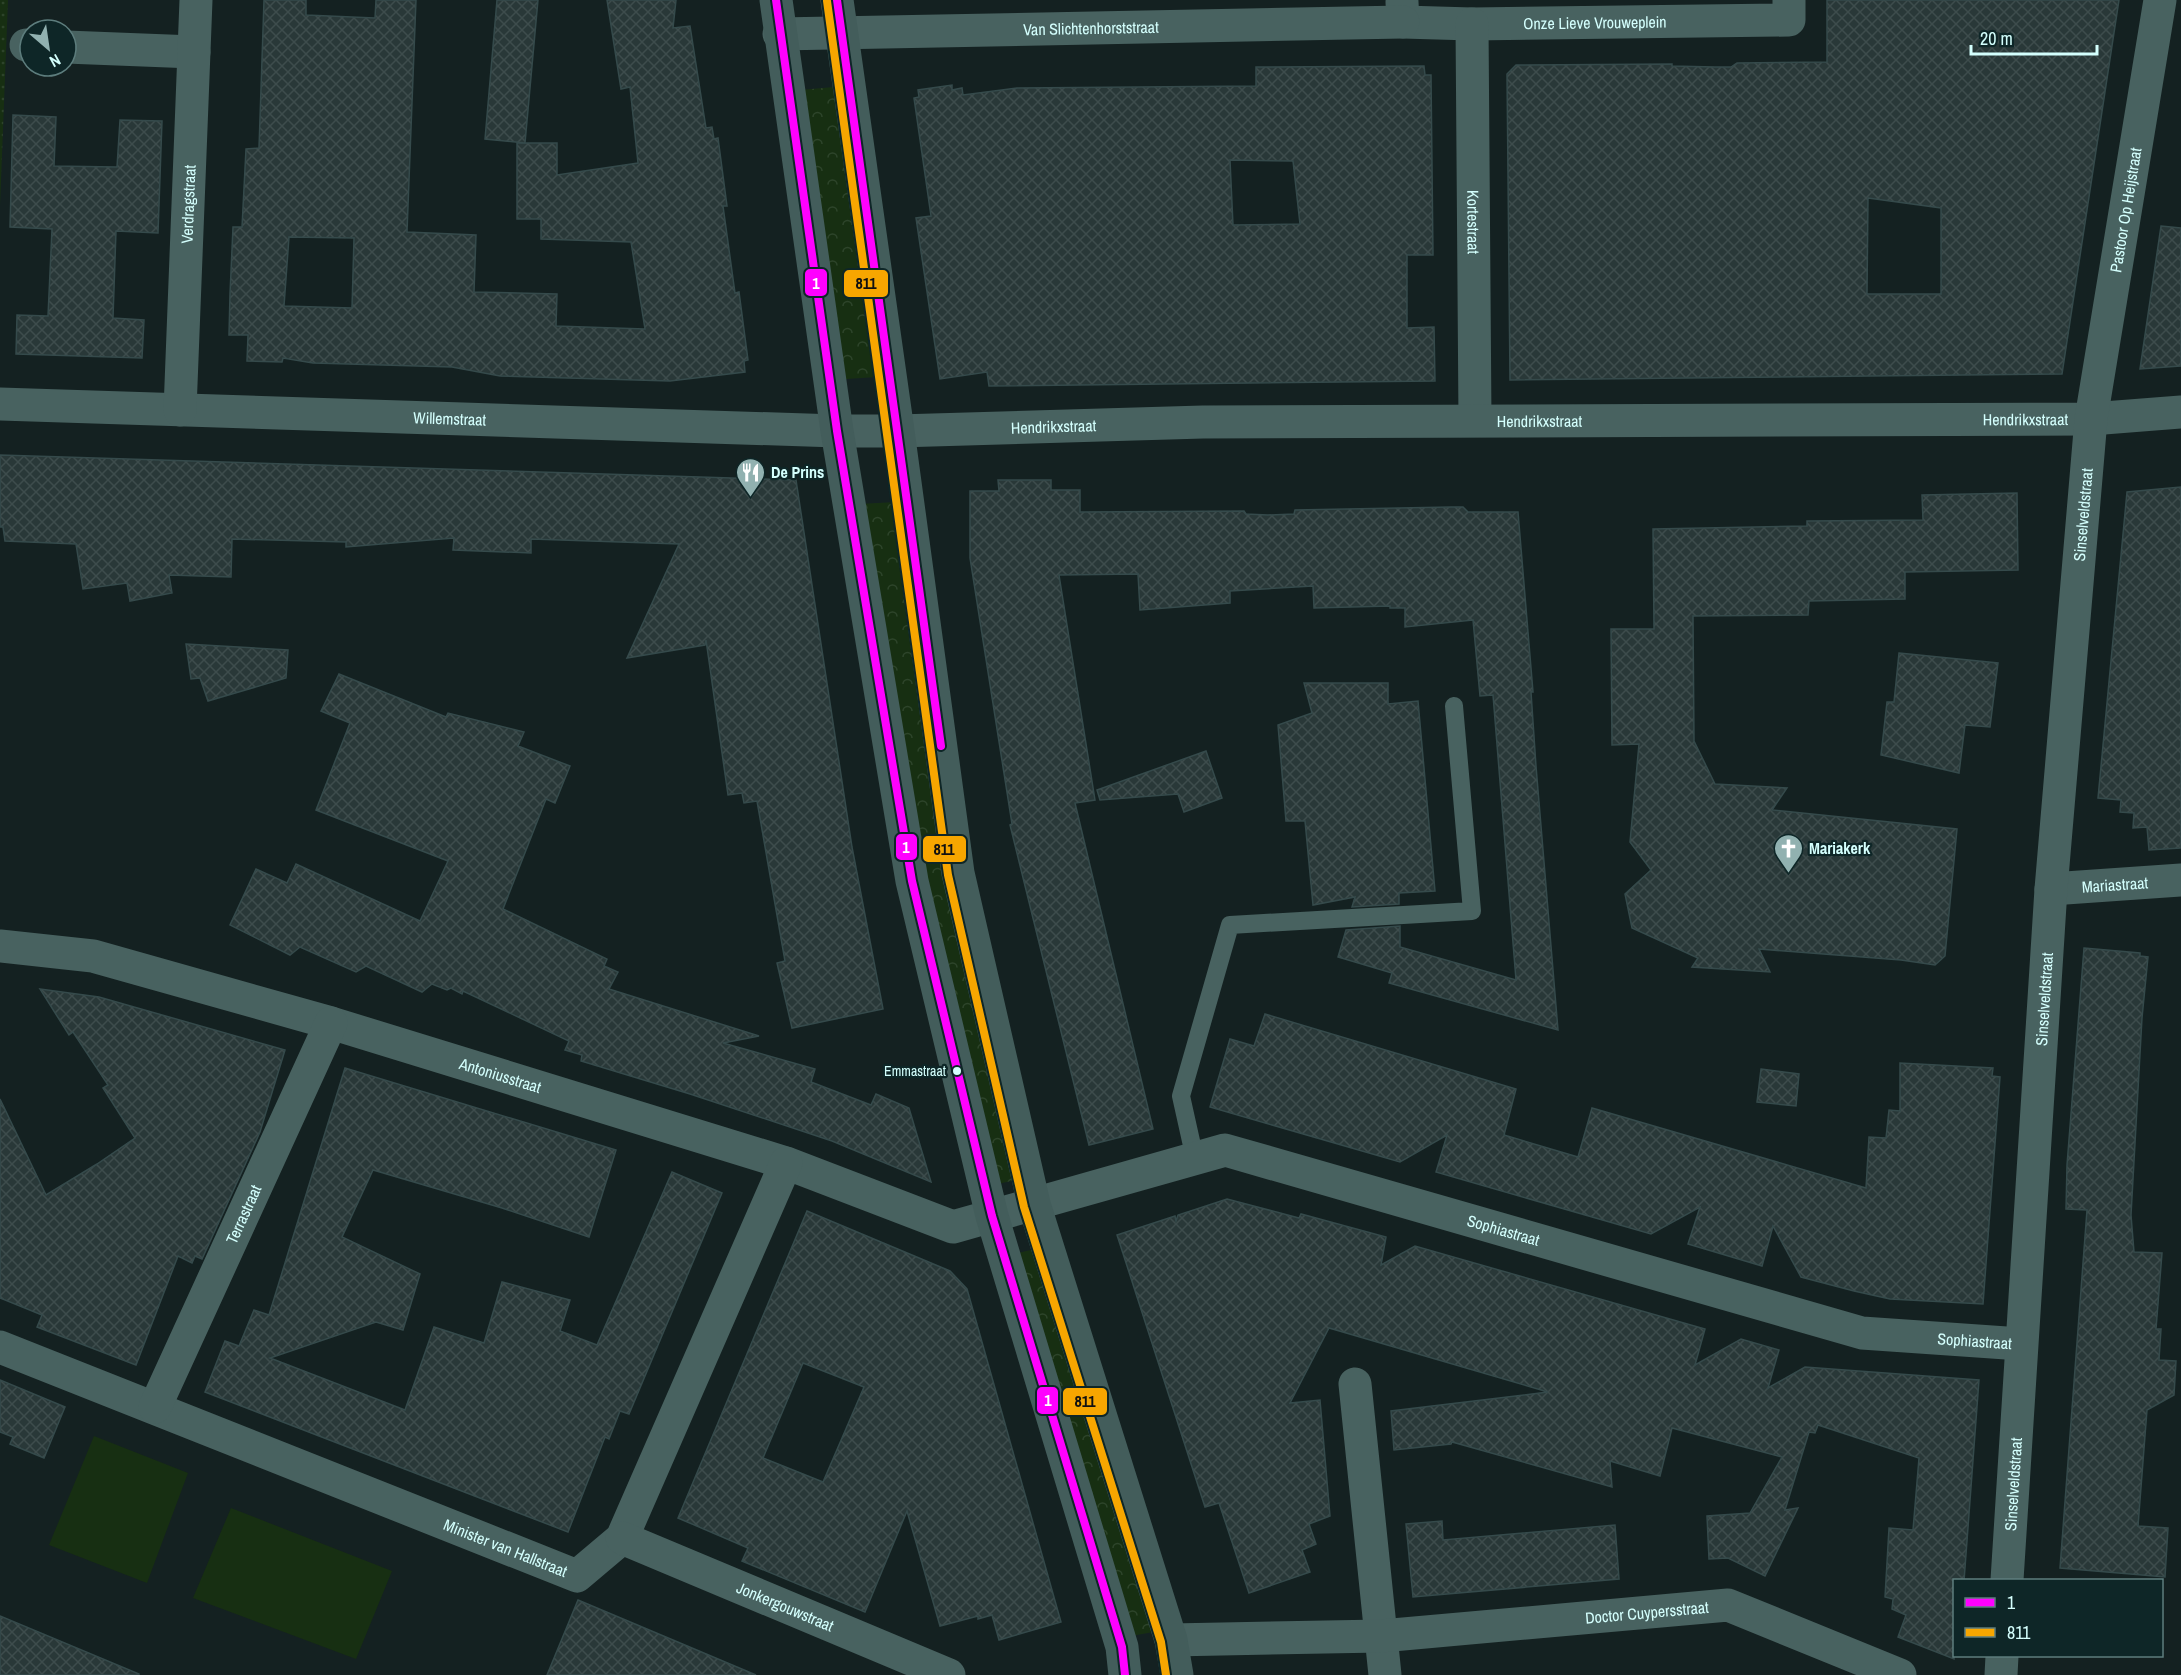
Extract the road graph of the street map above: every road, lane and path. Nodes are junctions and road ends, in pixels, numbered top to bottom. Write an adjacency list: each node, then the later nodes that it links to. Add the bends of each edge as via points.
1 (196, 0): 11 (street, Verdragstraat)
2 (776, 0): 9 (street)
3 (837, 0): 8 (street)
4 (1789, 0): 7 (street, Onze Lieve Vrouweplein, via 1789,20)
5 (2160, 0): 15 (street, Pastoor Op Heijstraat)
6 (1402, 11): 7 (street, Onze Lieve Vrouweplein); 8 (street, Van Slichtenhorststraat)
7 (1472, 24): 16 (street, Kortestraat)
8 (841, 33): 9 (street, Van Slichtenhorststraat); 18 (street)
9 (779, 34): 17 (street)
10 (78, 47): 11 (street)
11 (194, 52): 13 (street, Verdragstraat)
12 (0, 405): 13 (street, Willemstraat)
13 (180, 410): 17 (street, Willemstraat)
14 (2181, 412): 15 (street, Hendrikxstraat)
15 (2091, 419): 16 (street, Hendrikxstraat); 21 (street, Sinselveldstraat)
16 (1475, 420): 18 (street, Hendrikxstraat, via 1203,422)
17 (837, 431): 18 (street, Willemstraat); 27 (street, via 912,881)
18 (898, 431): 26 (street, via 958,873)
19 (1454, 706): 24 (lane, via 1472,911 1230,925 1180,1095)
20 (2181, 880): 21 (street, Mariastraat)
21 (2051, 889): 28 (street, Sinselveldstraat)
22 (0, 946): 23 (street, Antoniusstraat, via 93,956)
23 (331, 1023): 25 (street, Antoniusstraat); 31 (street, Terrastraat)
24 (1195, 1159): 26 (street, Sophiastraat); 28 (street, Sophiastraat, via 1225,1150 1862,1333)
25 (786, 1163): 27 (street, Antoniusstraat, via 953,1227); 32 (street, Minister van Hallstraat)
26 (1034, 1204): 27 (street, Sophiastraat); 35 (street)
27 (992, 1216): 37 (street)
28 (2021, 1344): 33 (street, Sinselveldstraat)
29 (0, 1347): 31 (street, Minister van Hallstraat)
30 (1355, 1384): 34 (street)
31 (155, 1407): 32 (street, Minister van Hallstraat, via 577,1576)
32 (622, 1538): 38 (street, Jonkergouwstraat)
33 (2007, 1579)
34 (1381, 1636): 35 (street, Doctor Cuypersstraat); 40 (street); 41 (street, Doctor Cuypersstraat, via 1728,1605)
35 (1171, 1640): 37 (street, Doctor Cuypersstraat); 39 (street)
36 (2002, 1657): 42 (street)
37 (1124, 1661)
38 (949, 1675)
39 (1177, 1675)
40 (1385, 1675)
41 (1900, 1675)
42 (2001, 1675)

